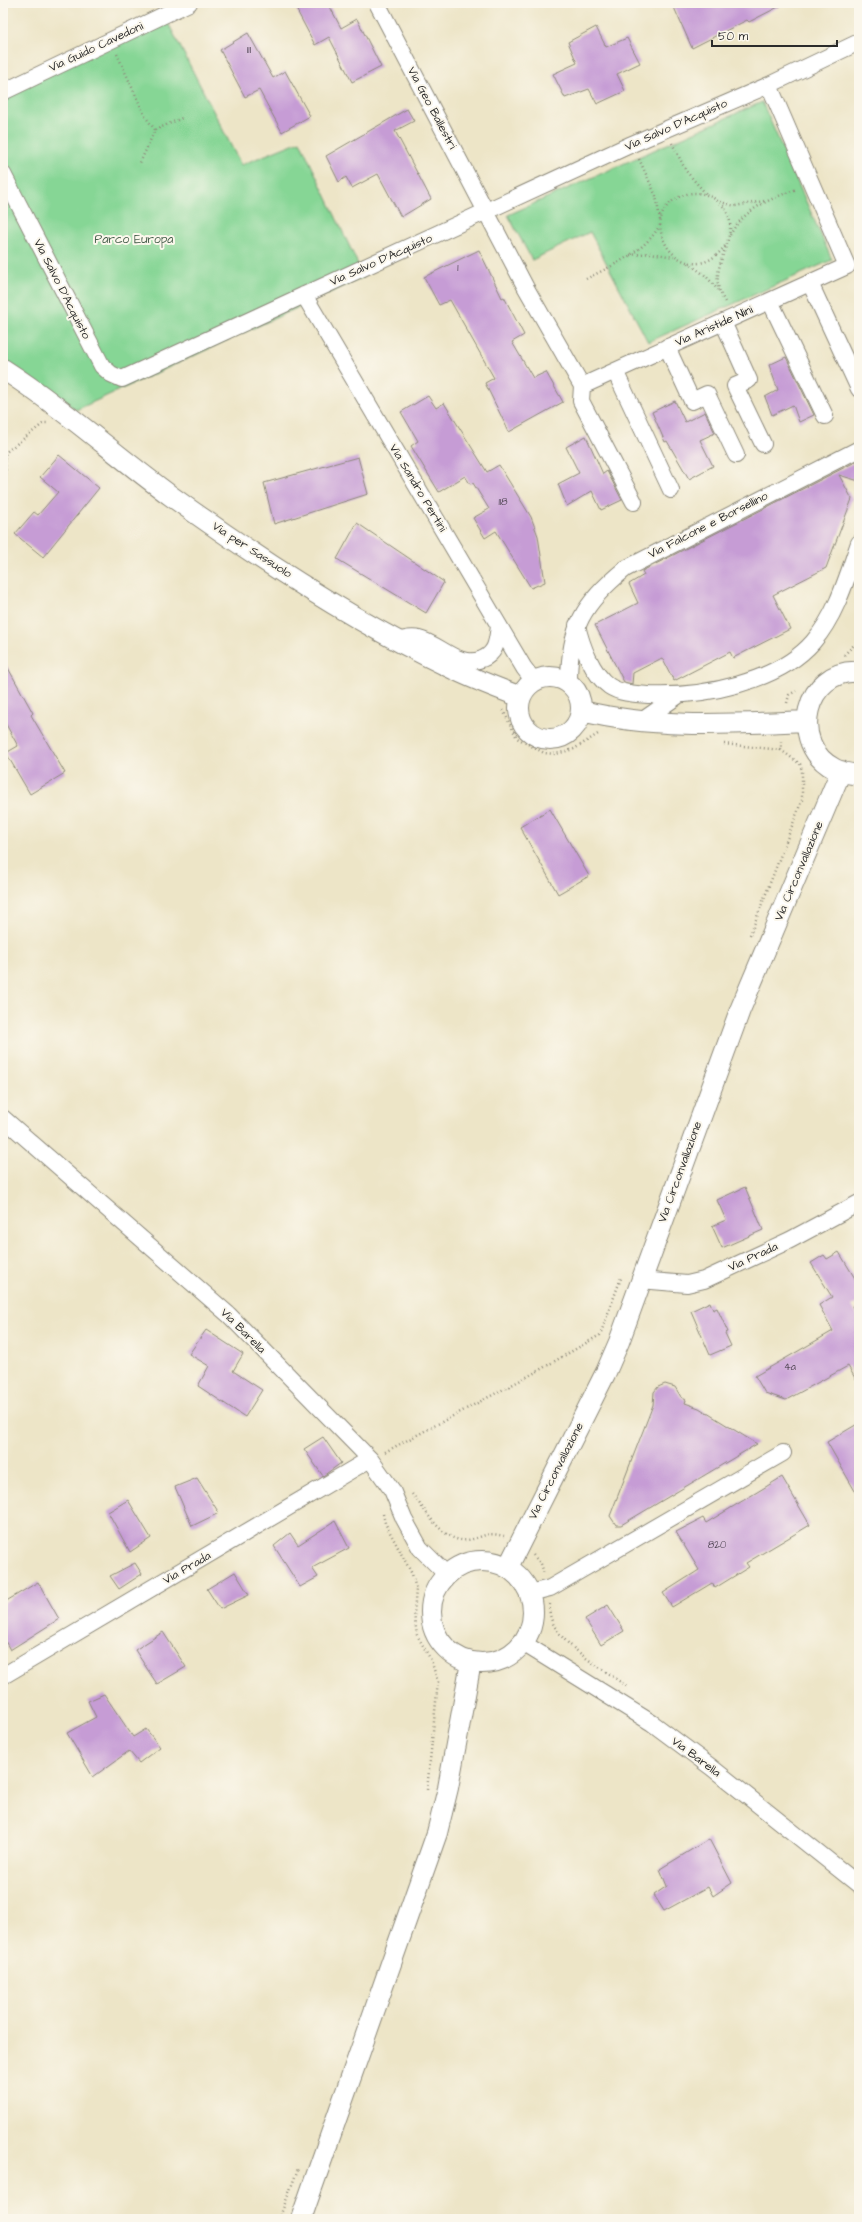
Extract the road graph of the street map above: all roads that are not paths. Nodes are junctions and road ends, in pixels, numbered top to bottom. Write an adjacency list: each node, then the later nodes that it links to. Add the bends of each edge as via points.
1 (189, 3): 5 (street, Via Guido Cavedoni)
2 (377, 3): 7 (street, Via Geo Ballestri)
3 (859, 42): 4 (street, Via Salvo D'Acquisto)
4 (769, 85): 7 (street, Via Salvo D'Acquisto, via 665,129); 8 (street, Via Aristide Nini, via 847,266)
5 (3, 92)
6 (3, 174): 9 (street, Via Salvo D'Acquisto, via 102,366 122,379)
7 (486, 212): 9 (street, Via Salvo D'Acquisto); 15 (street)
8 (810, 283): 10 (street, Via Aristide Nini); 16 (street)
9 (304, 295): 25 (street, Via Sandro Pertini)
10 (770, 301): 11 (street, Via Aristide Nini); 17 (street)
11 (728, 320): 12 (street, Via Aristide Nini); 18 (street, via 749,380 735,386)
12 (666, 347): 14 (street, Via Aristide Nini); 20 (street, via 692,401 707,394)
13 (3, 369): 26 (main road, Via per Sassuolo, via 204,519 302,584)
14 (615, 371): 15 (street, Via Aristide Nini); 21 (street)
15 (582, 386): 22 (street, via 581,401)
16 (859, 389)
17 (825, 416)
18 (763, 444)
19 (859, 449): 24 (street, Via Falcone e Borsellino, via 638,560 595,596)
20 (736, 455)
21 (671, 490)
22 (634, 502)
23 (859, 543): 30 (street, via 828,622 813,642 796,657 737,685)
24 (577, 625): 29 (street, Via Falcone e Borsellino, via 569,660); 30 (street, via 582,646 608,685 626,693)
25 (499, 626): 26 (street, via 495,649 478,661 470,662 458,658 420,639); 28 (street, Via Sandro Pertini)
26 (398, 641): 31 (main road, Via per Sassuolo, via 450,668)
27 (859, 672): 34 (main road, via 839,675 826,682 809,706)
28 (534, 681): 29 (main road, via 552,676); 31 (main road, via 526,688)
29 (569, 682): 32 (main road, via 579,695)
30 (679, 695): 33 (street)
31 (521, 698): 32 (main road, via 519,706 523,723 532,733 543,738 556,738 569,733 577,724)
32 (582, 711): 33 (main road, via 614,718)
33 (643, 720): 34 (main road, via 718,724)
34 (806, 721): 35 (main road, via 807,734 819,757 829,766)
35 (850, 773): 38 (main road, Via Circonvallazione, via 740,1010)
36 (3, 1118): 40 (street, Via Barella, via 229,1315)
37 (859, 1203): 38 (street, Via Prada, via 790,1240 704,1280 687,1284)
38 (631, 1278): 41 (main road, Via Circonvallazione, via 606,1372)
39 (783, 1452): 43 (street, via 550,1588)
40 (370, 1460): 42 (street, Via Barella, via 392,1490 420,1548); 46 (street, Via Prada)
41 (508, 1567): 42 (main road, via 496,1562 470,1562 457,1567); 43 (main road, via 522,1578)
42 (447, 1575): 45 (main road, via 437,1588 432,1602 431,1618 444,1646 456,1656)
43 (530, 1593): 44 (main road, via 534,1606 533,1619)
44 (524, 1643): 45 (main road, via 515,1652 494,1662); 47 (street, Via Barella, via 652,1723)
45 (471, 1662): 48 (main road, via 438,1833)
46 (3, 1676)
47 (859, 1885)
48 (301, 2219)

